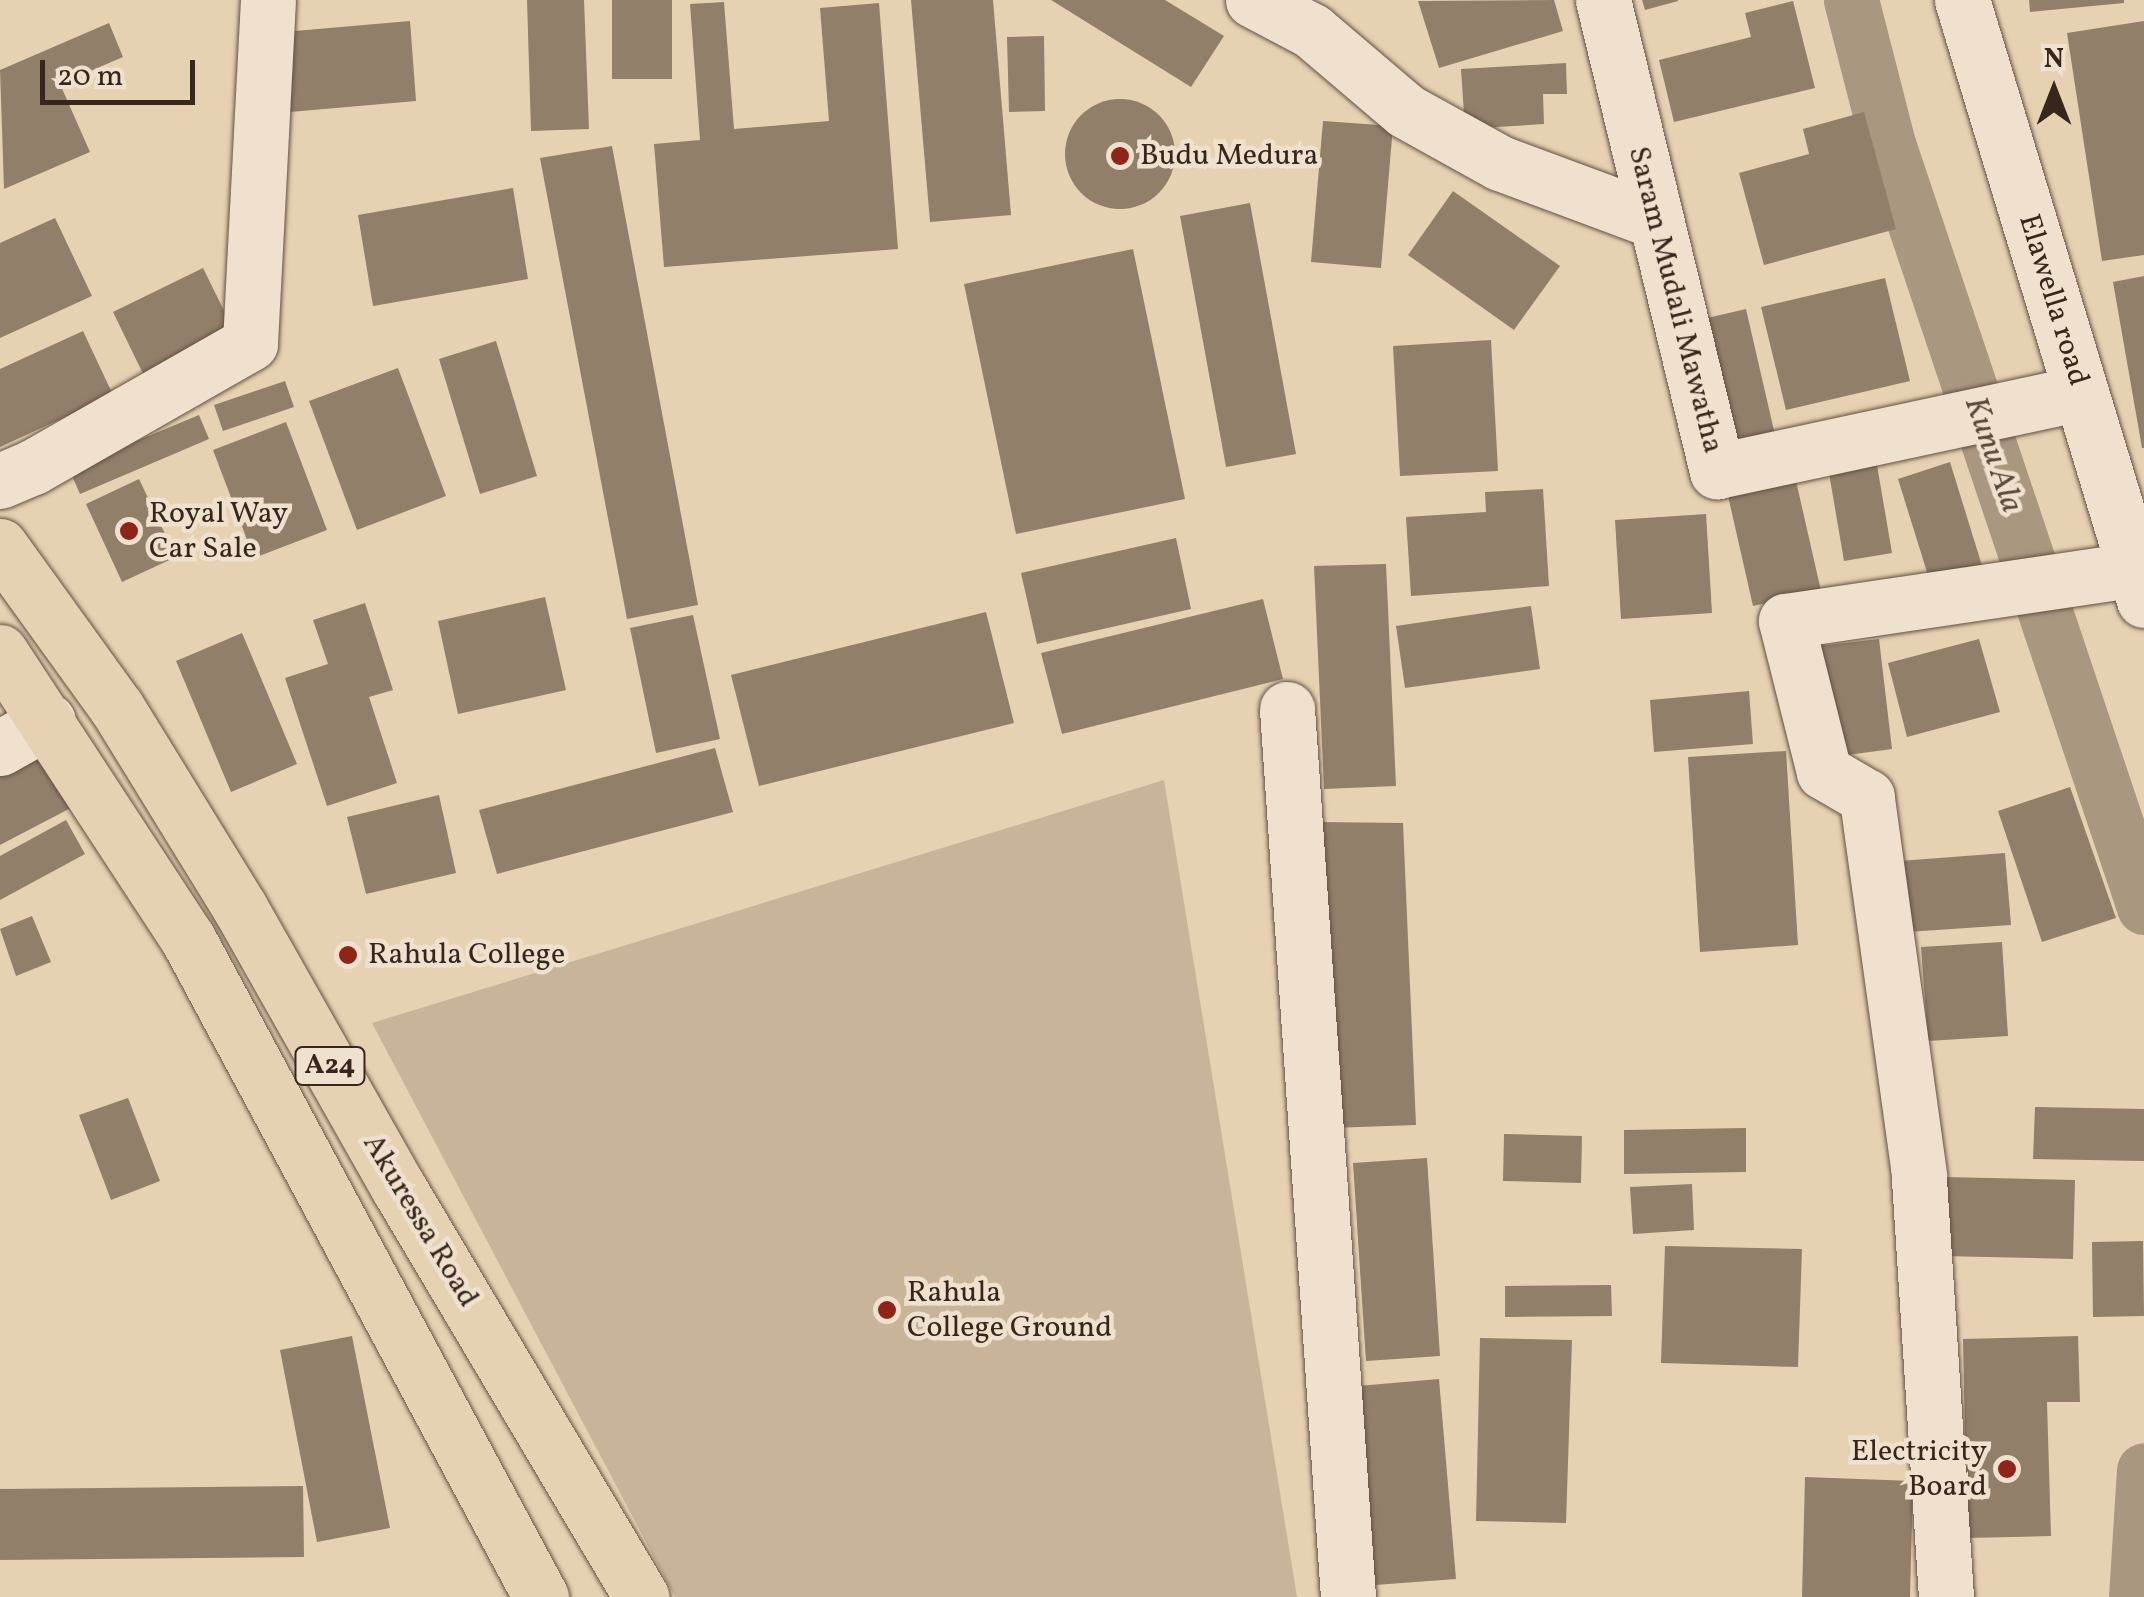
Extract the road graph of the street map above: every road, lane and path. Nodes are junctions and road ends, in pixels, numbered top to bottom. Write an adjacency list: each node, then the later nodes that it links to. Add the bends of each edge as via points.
1 (268, 0): 7 (street, via 250,343)
2 (1253, 0): 5 (street, via 1312,30 1406,111 1484,154)
3 (1603, 0): 5 (street, Saram Mudali Mawatha)
4 (1962, 0): 6 (street, Elawella road)
5 (1656, 220): 6 (street, Saram Mudali Mawatha, via 1716,471)
6 (2080, 393): 9 (street, Elawella road)
7 (0, 481)
8 (0, 546): 15 (highway, Akuressa Road / A24, via 117,708 230,891)
9 (2139, 585): 17 (street, via 1786,621 1824,772 1866,797 1918,1174)
10 (0, 652): 12 (highway, A24)
11 (1287, 709): 16 (street)
12 (48, 721): 13 (street); 14 (highway, A24, via 188,939)
13 (0, 748)
14 (540, 1597)
15 (641, 1597)
16 (1348, 1597)
17 (1946, 1597)

